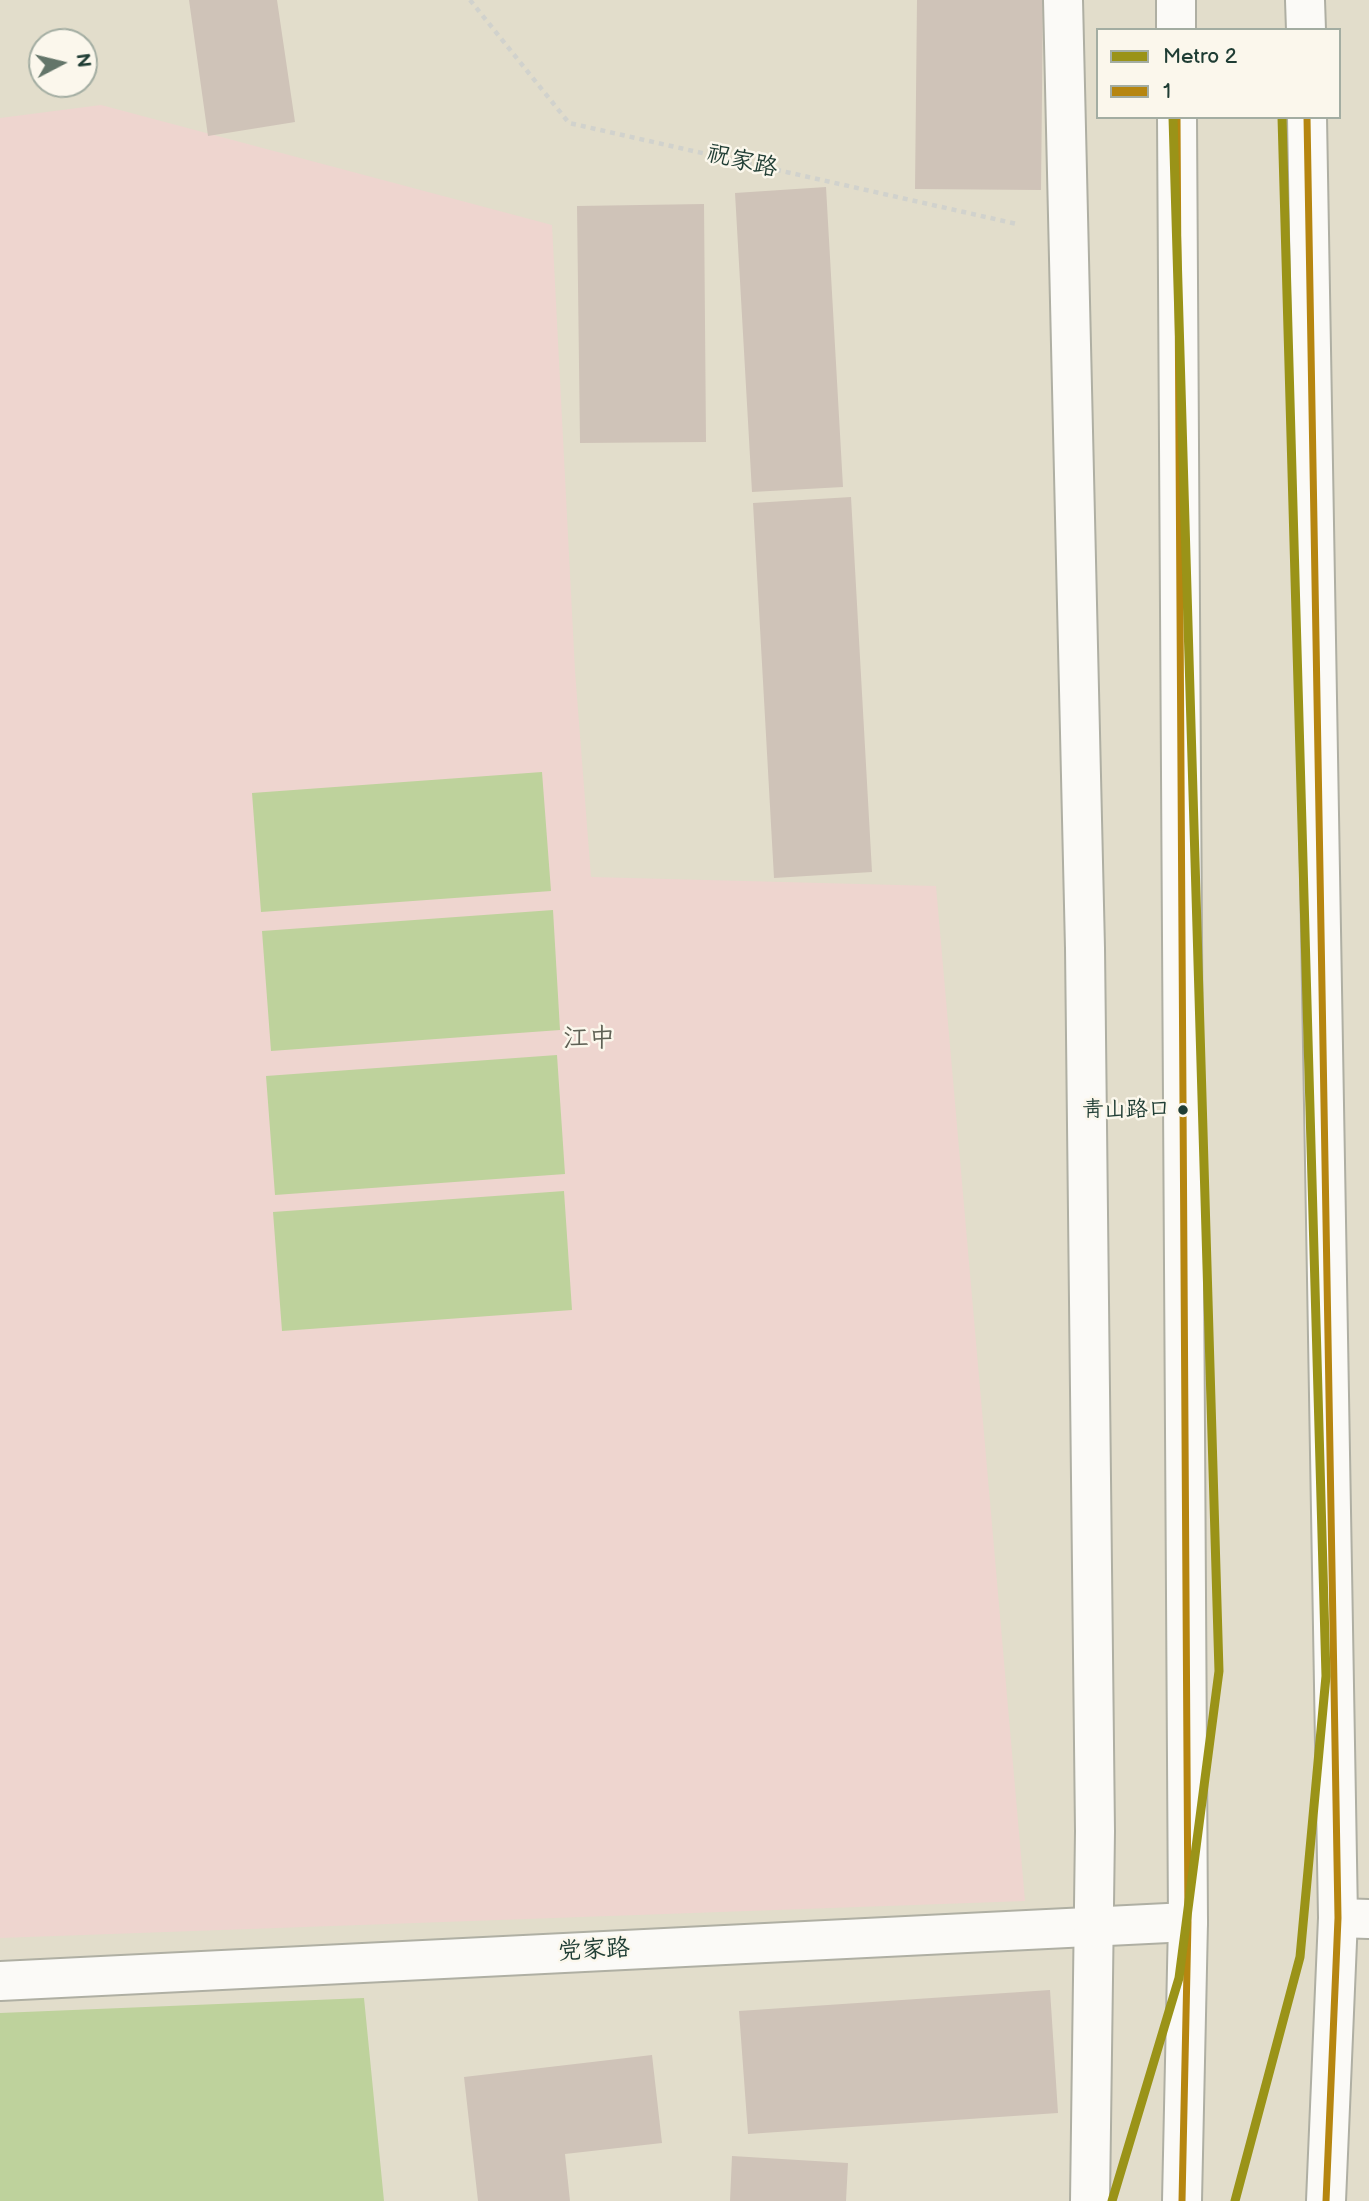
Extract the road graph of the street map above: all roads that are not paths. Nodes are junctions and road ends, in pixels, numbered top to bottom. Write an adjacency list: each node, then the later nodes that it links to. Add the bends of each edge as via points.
1 (1063, 0): 10 (main road, via 1084,934)
2 (1176, 0): 4 (main road)
3 (1305, 0): 5 (main road)
4 (1176, 28)
5 (1306, 28)
6 (1177, 119): 9 (main road)
7 (1307, 119): 8 (main road)
8 (1353, 1919): 14 (main road)
9 (1188, 1922): 10 (main road, 党家路); 13 (main road)
10 (1094, 1927): 11 (main road, 党家路); 12 (main road)
11 (0, 1981)
12 (1090, 2201)
13 (1182, 2201)
14 (1326, 2201)

